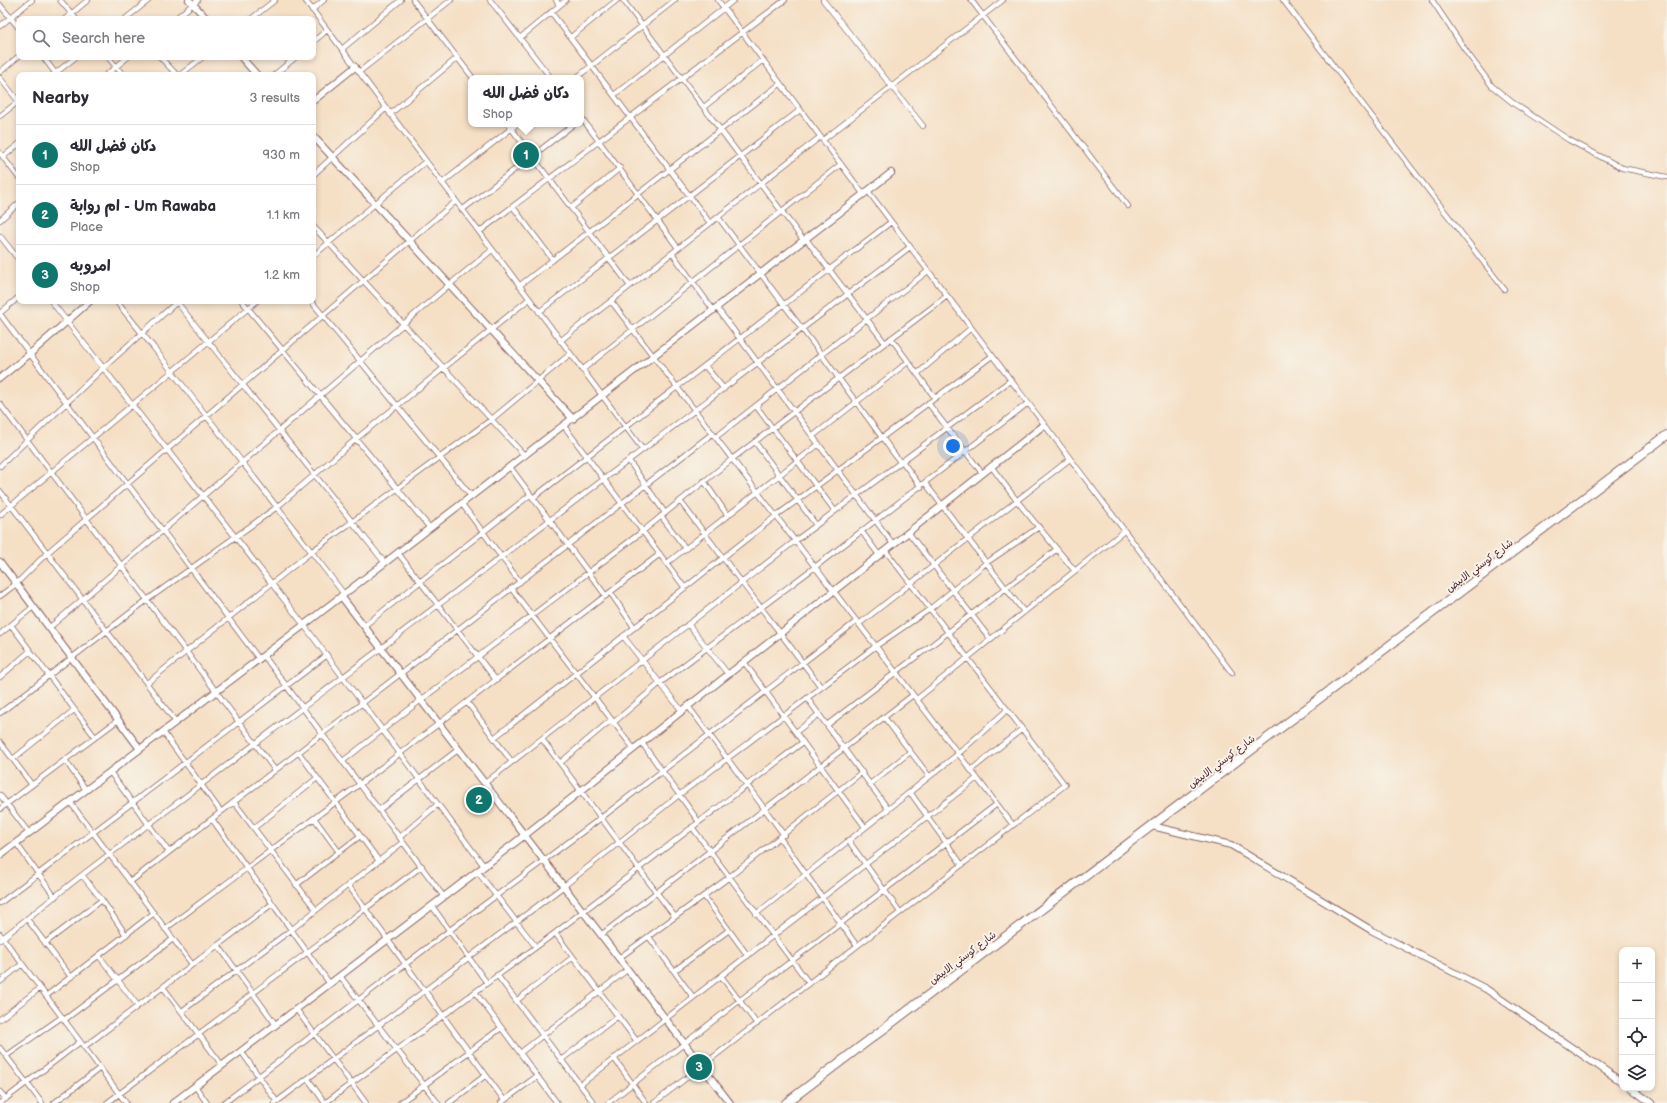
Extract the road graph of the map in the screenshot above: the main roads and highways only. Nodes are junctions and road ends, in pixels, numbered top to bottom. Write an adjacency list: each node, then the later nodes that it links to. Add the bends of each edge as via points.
1 (1667, 435): 2 (highway, شارع كوستي الابيض)
2 (786, 1103)

